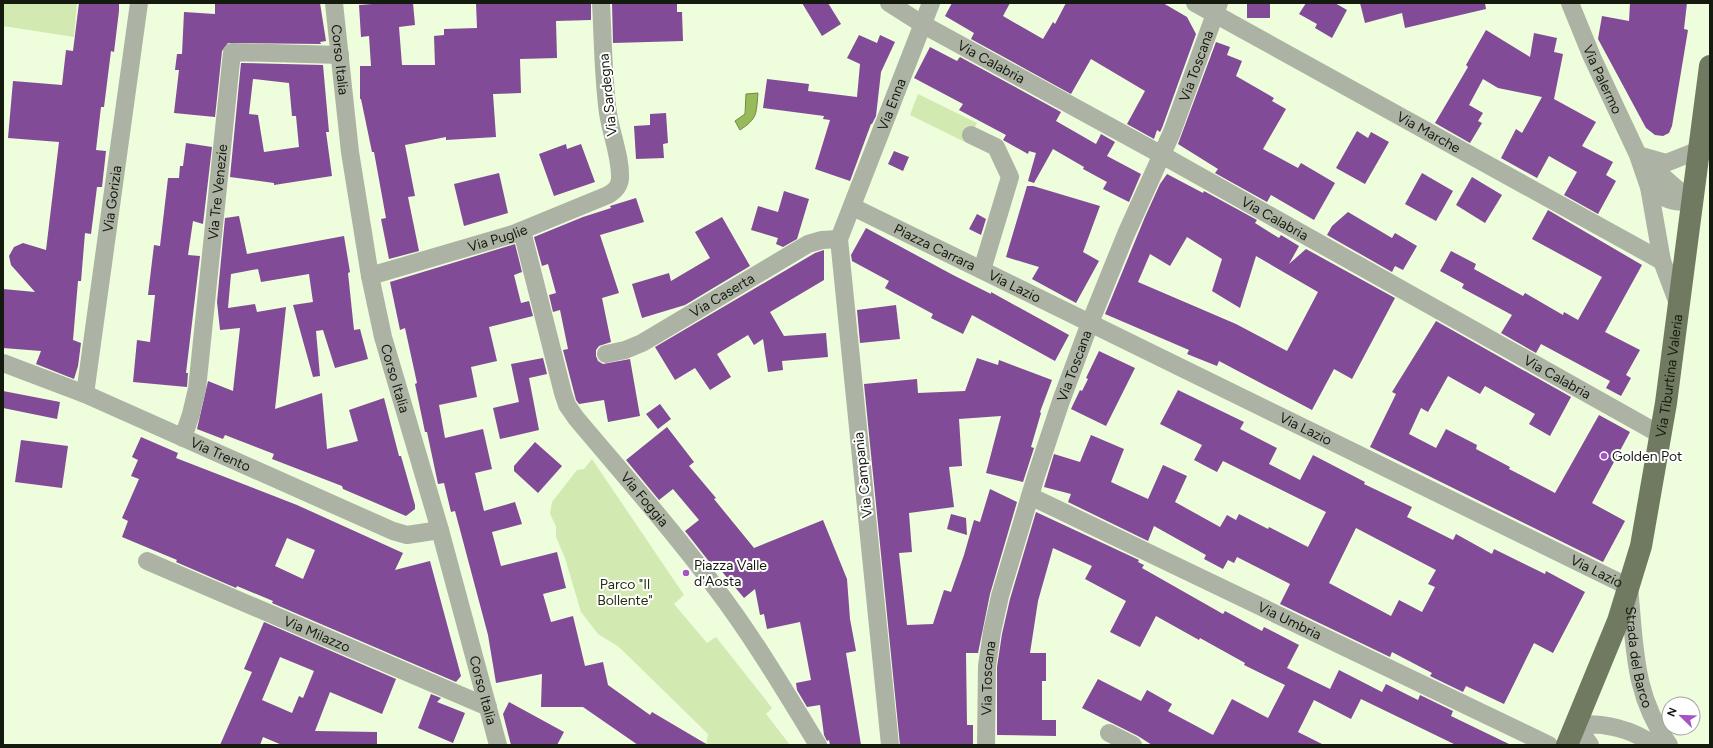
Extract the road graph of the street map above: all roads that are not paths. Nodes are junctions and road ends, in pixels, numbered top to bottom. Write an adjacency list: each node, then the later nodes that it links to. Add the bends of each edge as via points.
1 (139, 3): 29 (street, Via Gorizia)
2 (334, 3): 10 (street, Corso Italia)
3 (601, 3): 16 (street, Via Sardegna, via 605,90 610,128 620,170)
4 (889, 3): 9 (street, Via Calabria)
5 (931, 3): 9 (street, Via Enna)
6 (1195, 3): 8 (street, Via Marche)
7 (1570, 3): 15 (street, Via Palermo)
8 (1217, 8): 14 (street, Via Toscana); 22 (street, Via Marche)
9 (922, 24): 14 (street, Via Calabria); 19 (street, Via Enna)
10 (340, 54): 24 (street, Corso Italia, via 350,152); 31 (street, Via Tre Venezie, via 232,52 197,389)
11 (1710, 66): 13 (main road, Via Tiburtina Valeria)
12 (971, 135): 23 (street, Piazza Carrara, via 996,147 1010,177)
13 (1699, 150): 15 (street, via 1666,162 1648,160); 18 (main road, Via Tiburtina Valeria)
14 (1162, 155): 26 (street, Via Toscana); 30 (street, Via Calabria)
15 (1638, 155): 17 (street, Via Palermo); 18 (street, Via Palermo)
16 (618, 186): 20 (street, Via Puglie, via 608,195)
17 (1648, 187): 18 (street, via 1671,201); 22 (street, Via Palermo)
18 (1692, 202): 25 (main road, Via Tiburtina Valeria)
19 (853, 207): 21 (street, Via Campania); 23 (street, Piazza Carrara)
20 (522, 231): 24 (street, Via Puglie); 40 (street, Via Foggia, via 567,405 724,600)
21 (839, 239): 27 (street, Via Caserta, via 808,244 642,343); 41 (street, Via Campania)
22 (1662, 261): 25 (street, Via Palermo)
23 (982, 270): 26 (street, Via Lazio)
24 (370, 276): 33 (street, Corso Italia, via 383,337)
25 (1679, 306): 30 (main road, Via Tiburtina Valeria)
26 (1090, 323): 32 (street, Via Toscana); 35 (street, Via Lazio)
27 (606, 354)
28 (3, 363): 29 (street, Via Trento)
29 (85, 394): 31 (street, Via Trento)
30 (1661, 435): 35 (main road, Via Tiburtina Valeria)
31 (183, 438): 33 (street, Via Trento, via 392,532 407,535)
32 (1030, 496): 42 (street, Via Toscana, via 1000,596 991,638); 44 (street, Via Umbria)
33 (440, 530): 36 (street, Corso Italia)
34 (147, 561): 36 (street, Via Milazzo)
35 (1630, 587): 37 (main road, Via Tiburtina Valeria); 48 (street, Strada del Barco, via 1641,688 1650,714)
36 (488, 706): 39 (street, Corso Italia)
37 (1576, 725): 45 (main road, Via Tiburtina Valeria); 46 (street); 47 (street, via 1613,727 1639,736)
38 (1109, 733): 43 (street)
39 (498, 745)
40 (818, 745)
41 (890, 745)
42 (986, 745)
43 (1133, 745)
44 (1549, 745)
45 (1567, 745)
46 (1590, 745)
47 (1654, 745)
48 (1669, 745)

